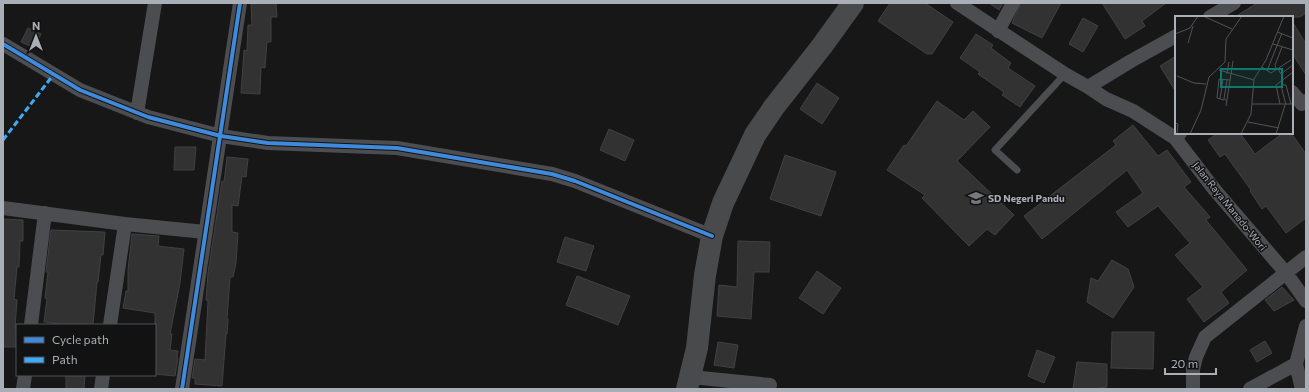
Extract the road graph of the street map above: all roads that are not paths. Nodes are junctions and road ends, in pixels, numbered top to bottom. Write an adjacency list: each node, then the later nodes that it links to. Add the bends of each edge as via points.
1 (155, 3): 13 (street)
2 (240, 3): 16 (street)
3 (853, 3): 22 (highway, via 755,135)
4 (957, 3): 6 (street, Jalan Raya Manado-Wori)
5 (1013, 3): 6 (street)
6 (998, 31): 9 (street, Jalan Raya Manado-Wori)
7 (1175, 37): 10 (street)
8 (3, 44): 13 (street, via 80,90)
9 (1065, 74): 10 (street, Jalan Raya Manado-Wori); 17 (lane, via 995,150)
10 (1088, 87): 14 (street, Jalan Raya Manado-Wori)
11 (1293, 93): 12 (street)
12 (1305, 104)
13 (138, 113): 16 (street)
14 (1175, 133)
15 (1178, 135): 24 (street, Jalan Raya Manado-Wori, via 1214,189)
16 (221, 136): 21 (street); 22 (street, via 268,143 397,148 552,174)
17 (1017, 170)
18 (3, 208): 19 (street)
19 (45, 213): 20 (street); 26 (street)
20 (125, 224): 21 (street); 27 (street)
21 (205, 232): 37 (street)
22 (712, 236): 33 (highway, via 705,274 698,348)
23 (1306, 257): 24 (street)
24 (1286, 273): 25 (street, Jalan Raya Manado-Wori); 38 (street, via 1205,337 1193,369)
25 (1306, 302)
26 (31, 324)
27 (110, 324)
28 (1306, 326): 29 (street)
29 (1304, 346): 30 (street)
30 (1296, 364): 39 (street); 40 (street)
31 (25, 376): 35 (street)
32 (103, 376): 36 (street)
33 (689, 383): 34 (street)
34 (770, 385)
35 (23, 389)
36 (101, 389)
37 (182, 389)
38 (1194, 389)
39 (1250, 389)
40 (1302, 389)

